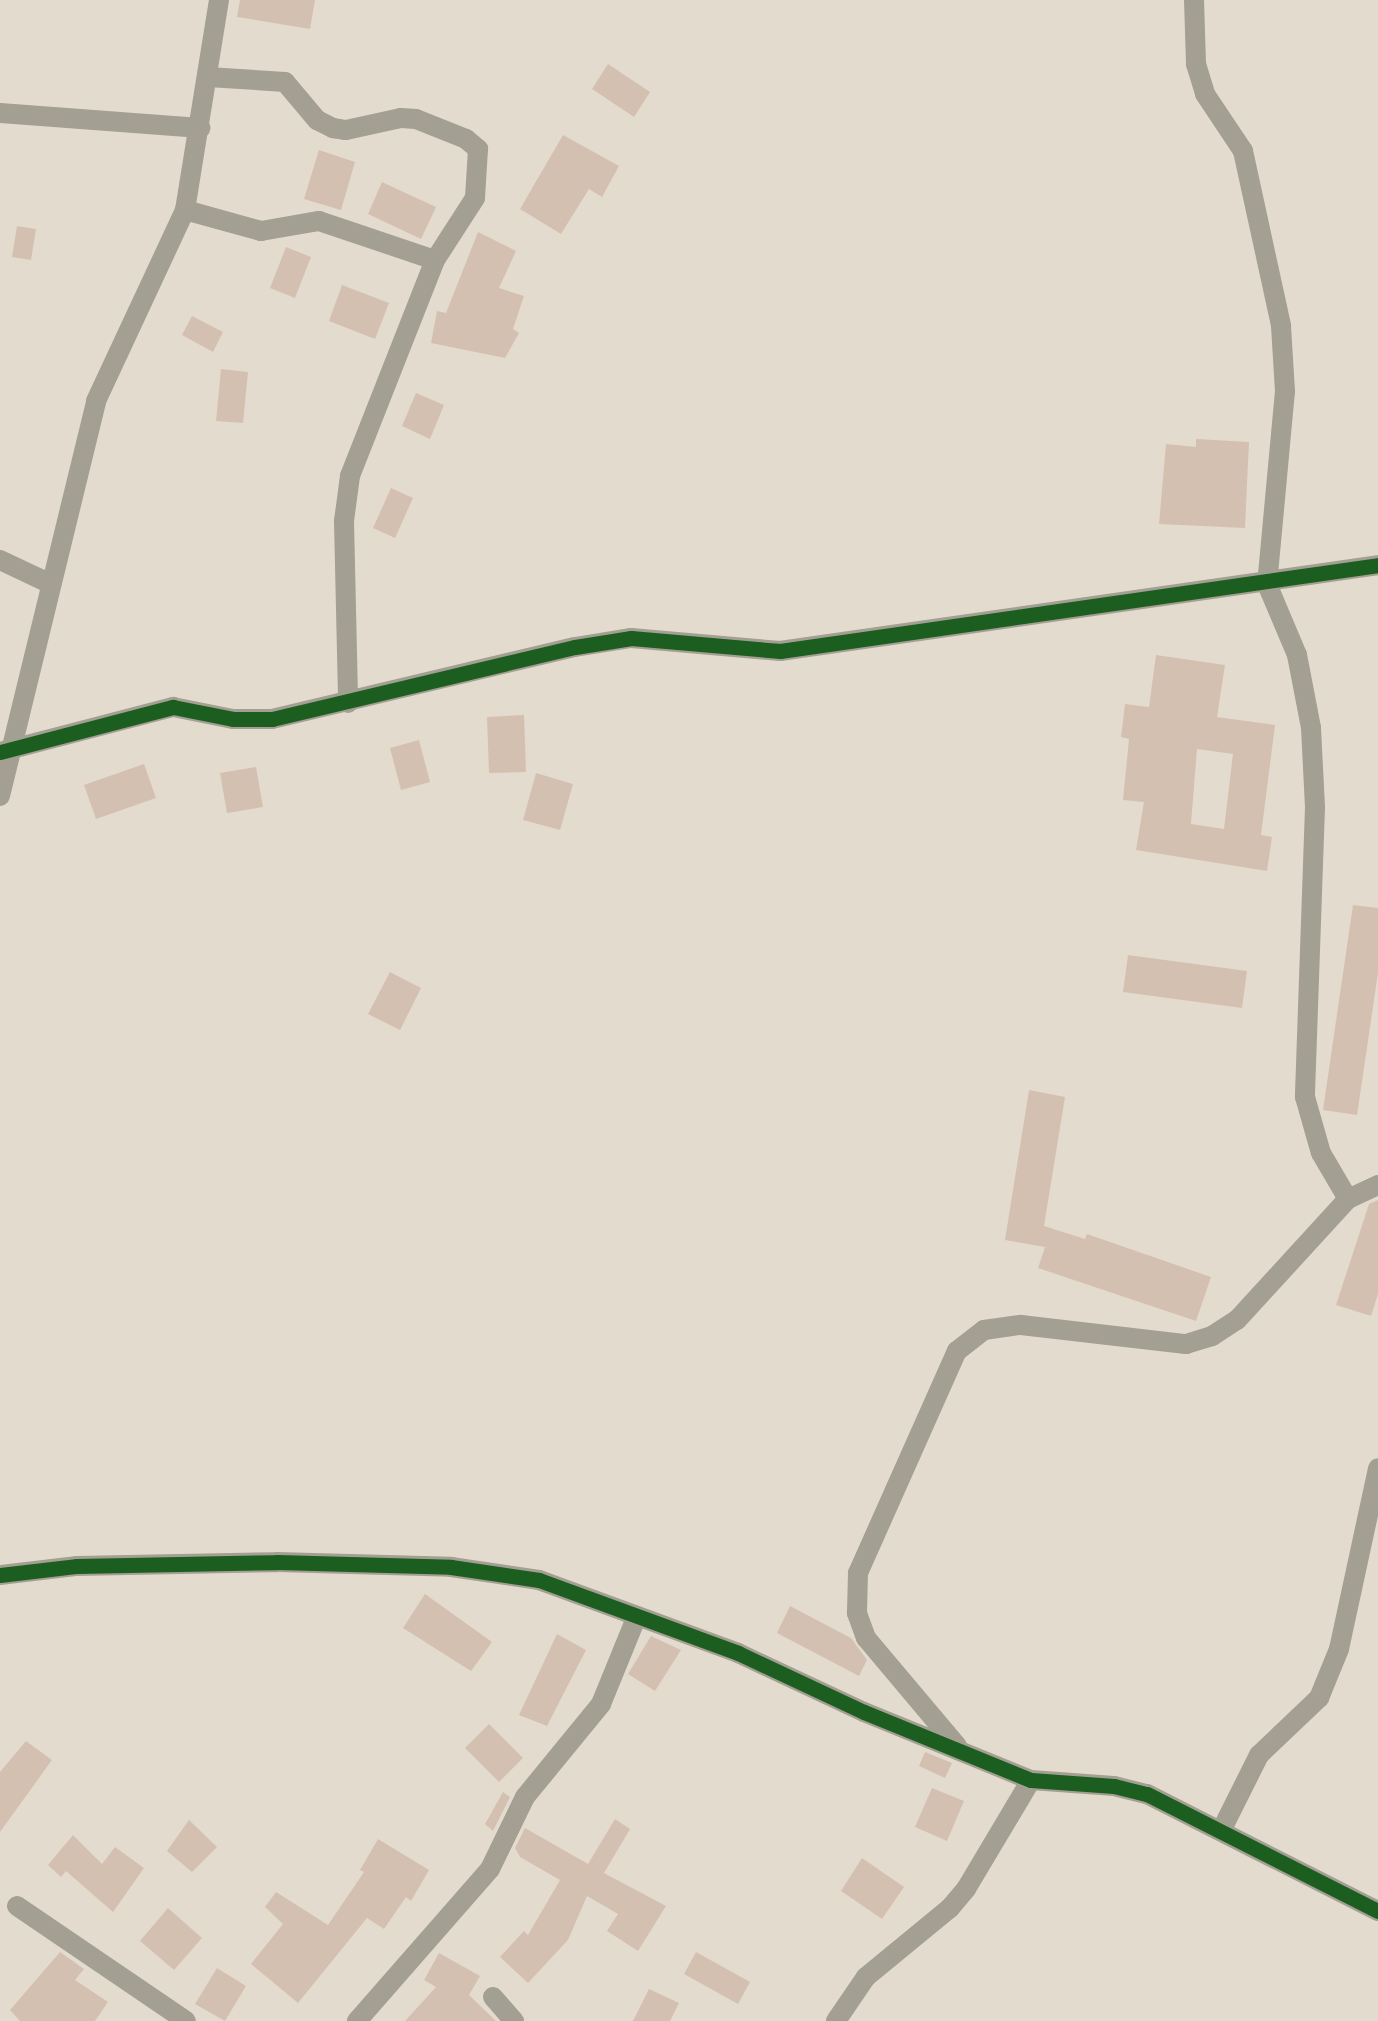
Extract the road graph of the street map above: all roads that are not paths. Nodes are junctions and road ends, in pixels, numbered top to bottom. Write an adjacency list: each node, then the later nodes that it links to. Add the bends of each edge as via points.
1 (220, 0): 3 (street)
2 (1194, 0): 11 (street, via 1196,64 1205,94 1243,150 1281,326 1285,390)
3 (208, 77): 5 (street); 7 (street, via 285,82 317,120 333,128 416,118 466,139 478,149 475,198)
4 (0, 113): 5 (street)
5 (200, 128): 6 (street)
6 (185, 210): 7 (street, via 262,230 320,222); 10 (street, via 96,402)
7 (435, 260): 12 (street, via 350,476 344,520)
8 (0, 560): 10 (street)
9 (1378, 565): 11 (street)
10 (52, 584): 13 (street)
11 (1268, 584): 12 (street, via 780,651 631,638); 16 (street, via 1297,655 1311,728 1316,807 1305,1097 1321,1153)
12 (348, 703): 13 (street, via 272,718 173,707)
13 (6, 749): 14 (street)
14 (0, 796)
15 (1378, 1186): 16 (street)
16 (1348, 1198): 20 (street, via 1238,1320 1212,1336 1186,1344 1021,1325 984,1330 956,1352 858,1574 857,1613 866,1638)
17 (1378, 1468): 22 (street, via 1339,1649 1319,1698 1260,1755)
18 (0, 1575): 19 (street, via 78,1566 260,1562 451,1567 539,1580)
19 (638, 1616): 20 (street); 27 (street, via 601,1704 525,1796 490,1869)
20 (958, 1747): 21 (street)
21 (1030, 1780): 22 (street, via 1147,1794); 29 (street, via 966,1890 866,1977)
22 (1222, 1829): 24 (street)
23 (17, 1906): 26 (street)
24 (1378, 1911)
25 (494, 1997): 28 (street)
26 (186, 2021)
27 (356, 2021)
28 (514, 2021)
29 (836, 2021)

